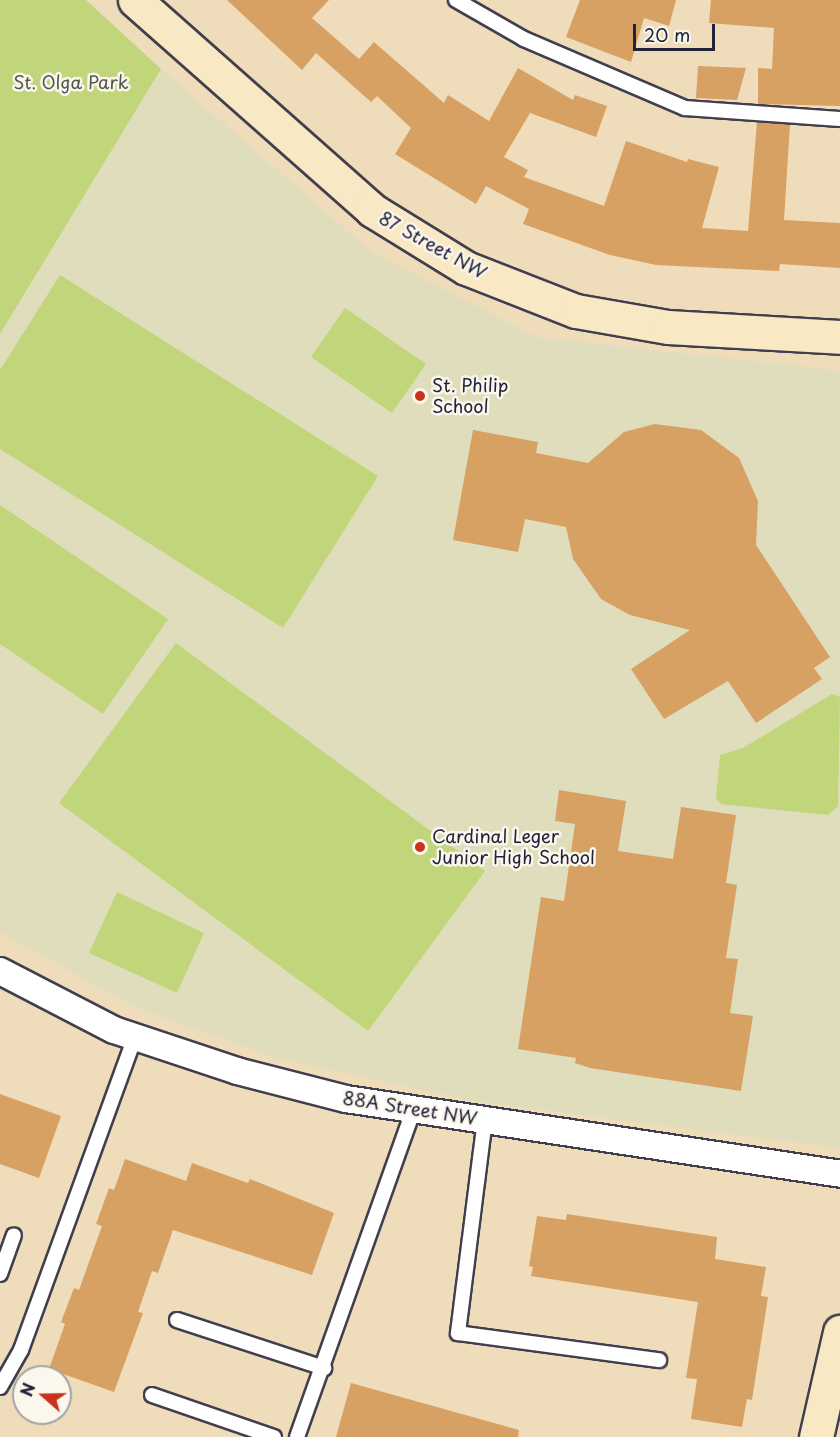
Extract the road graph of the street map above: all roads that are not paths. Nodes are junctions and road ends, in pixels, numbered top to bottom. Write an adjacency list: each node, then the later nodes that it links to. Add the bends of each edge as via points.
1 (135, 0): 4 (street, 87 Street NW, via 372,210 466,268 576,311 668,327)
2 (456, 0): 3 (lane, via 524,39 685,108)
3 (840, 118)
4 (840, 337)
5 (0, 971): 6 (street, 88A Street NW)
6 (135, 1037): 7 (street, 88A Street NW, via 258,1077 346,1099); 16 (lane, via 21,1350)
7 (414, 1109): 8 (street, 88A Street NW); 15 (lane)
8 (485, 1119): 9 (street, 88A Street NW); 14 (lane, via 458,1333)
9 (840, 1174)
10 (14, 1235): 11 (lane)
11 (0, 1274)
12 (177, 1320): 15 (lane)
13 (840, 1332): 20 (street)
14 (659, 1359)
15 (324, 1368): 19 (lane)
16 (0, 1387)
17 (152, 1395): 18 (lane)
18 (274, 1437)
19 (297, 1437)
20 (816, 1437)

